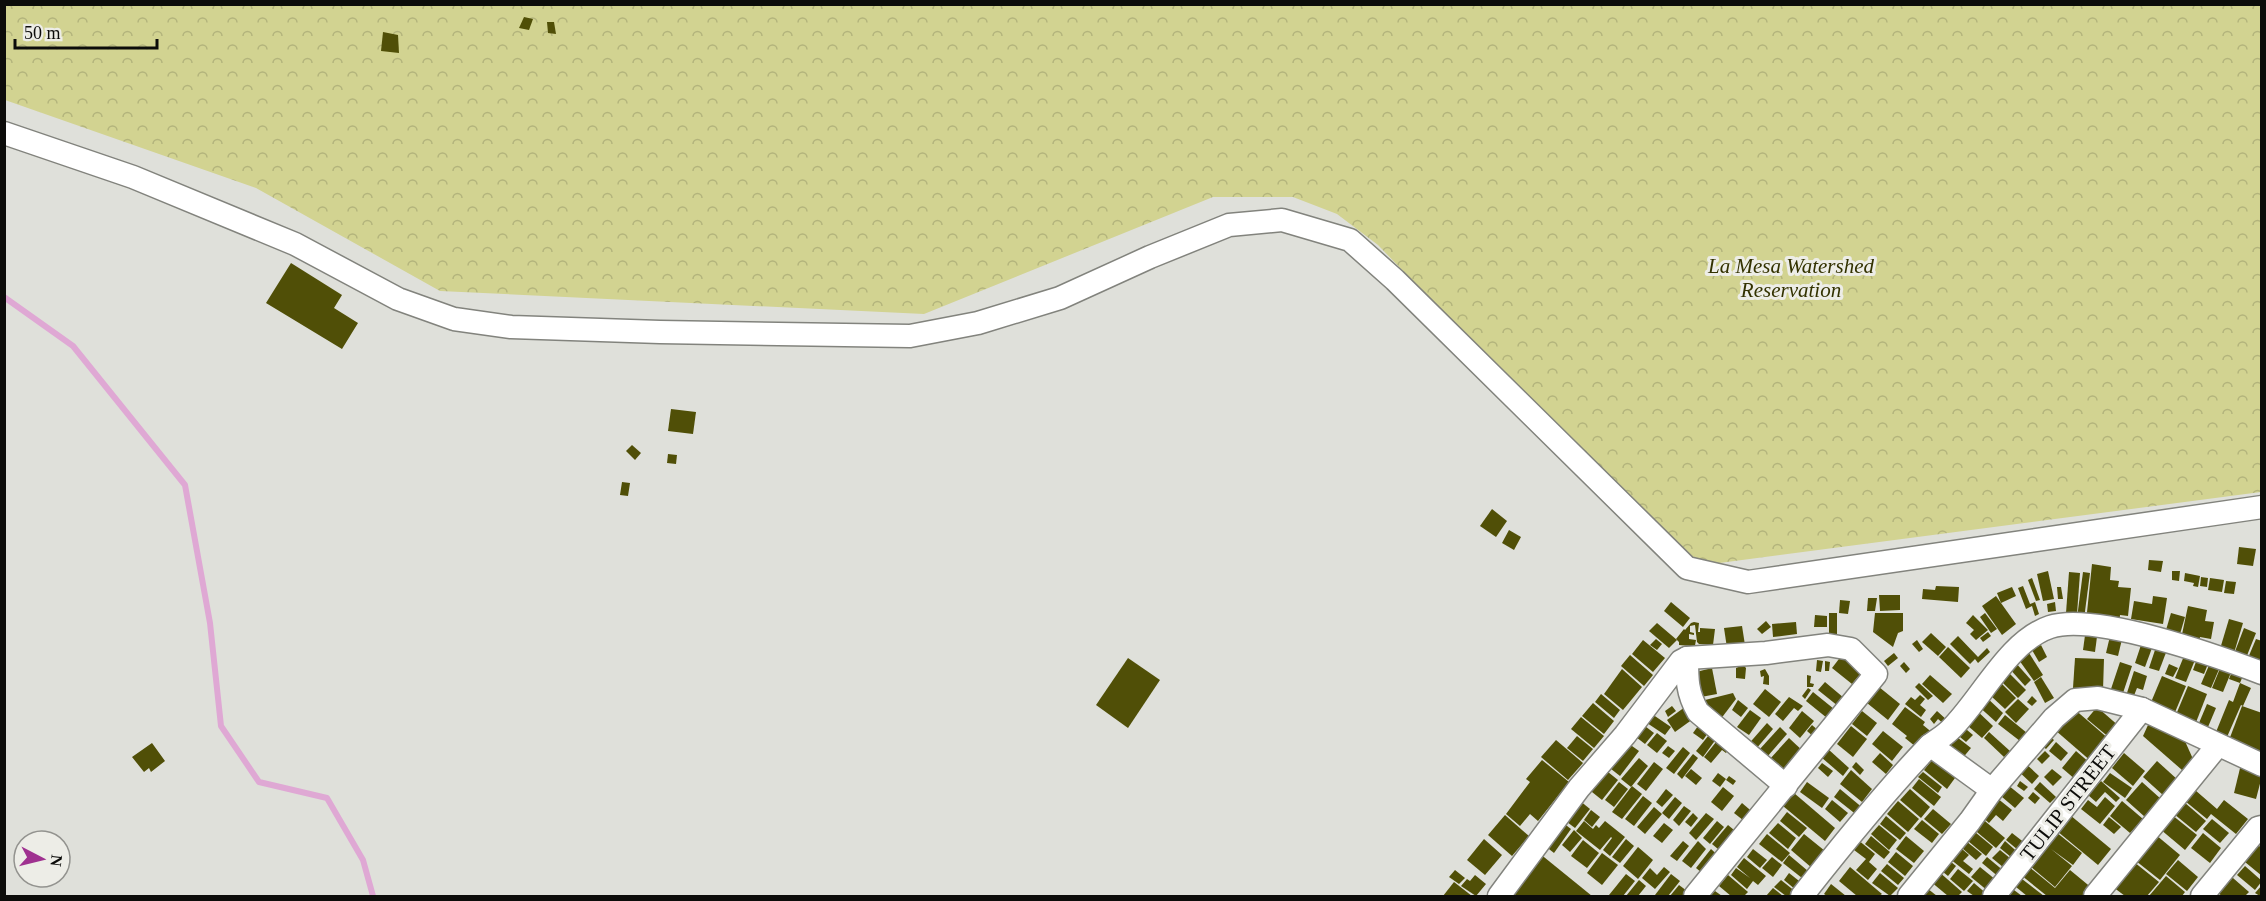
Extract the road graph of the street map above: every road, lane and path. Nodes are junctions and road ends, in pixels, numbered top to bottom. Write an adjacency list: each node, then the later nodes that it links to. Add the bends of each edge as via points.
1 (4, 133): 2 (street, via 132,177 295,244 398,299 454,319 511,327 910,336 978,323 1060,298 1229,225 1282,220 1350,240 1687,568 1748,582)
2 (2262, 507)
3 (1687, 658): 9 (street, via 1686,685 1698,712); 9 (street, via 1828,645 1851,650 1876,674); 12 (street, via 1579,788)
4 (2262, 673): 6 (street, via 2199,650 2108,628 2052,626 2030,637 1949,731)
5 (2142, 709): 7 (street); 10 (street, via 2098,698 2074,700); 16 (street, TULIP STREET)
6 (1930, 745): 10 (street); 14 (street, via 1840,847)
7 (2218, 745): 8 (street); 17 (street)
8 (2262, 765)
9 (1786, 786): 13 (street)
10 (1992, 790): 15 (street)
11 (2262, 827): 18 (street)
12 (1498, 897)
13 (1695, 897)
14 (1802, 897)
15 (1909, 897)
16 (1994, 897)
17 (2095, 897)
18 (2202, 897)

